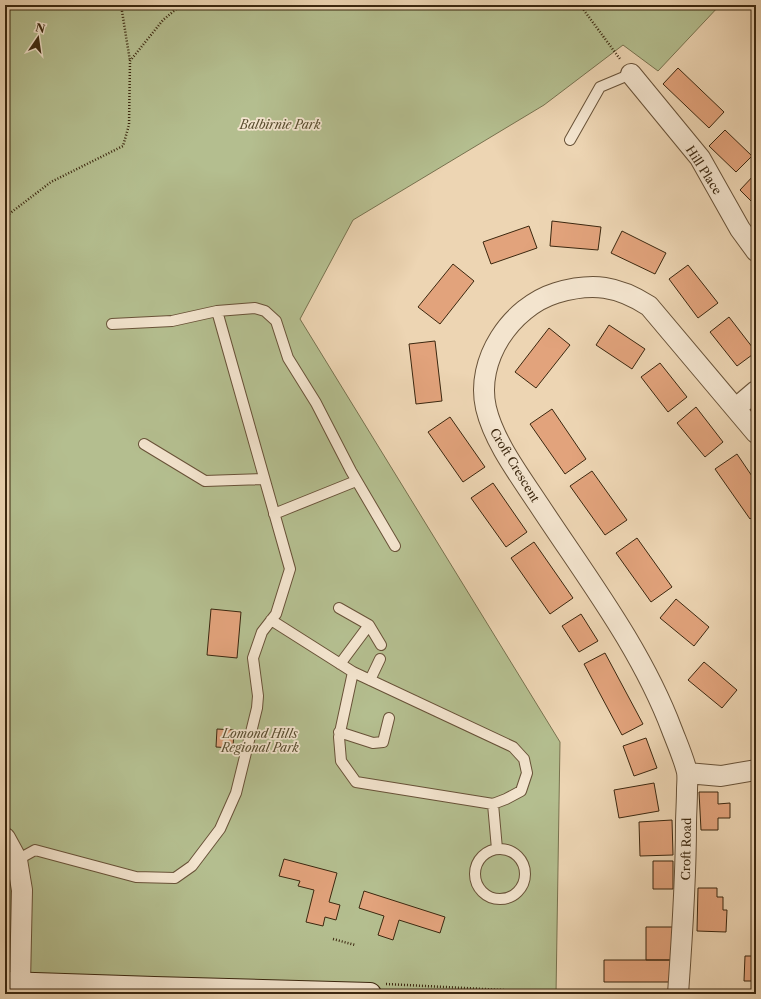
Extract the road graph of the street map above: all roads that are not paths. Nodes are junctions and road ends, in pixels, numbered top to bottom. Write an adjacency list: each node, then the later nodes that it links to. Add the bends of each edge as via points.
1 (631, 74): 2 (lane, via 600,87); 3 (street, Hill Place, via 700,158 740,229)
2 (570, 140)
3 (756, 251)
4 (217, 311): 5 (lane, via 172,321); 10 (lane); 11 (lane, via 255,308 265,311 276,321 288,358 316,403)
5 (112, 324)
6 (756, 391): 7 (street)
7 (736, 408): 8 (street, Croft Crescent); 25 (street, Croft Crescent, via 649,306 633,296 616,290 593,287 570,290 536,302 514,320 505,332 487,370 484,397 491,426 628,639 661,703)
8 (756, 433)
9 (144, 444): 10 (lane, via 205,481)
10 (264, 478): 12 (lane)
11 (356, 481): 12 (lane); 13 (lane)
12 (274, 514): 15 (lane, via 290,569 276,614)
13 (395, 546)
14 (339, 608): 16 (lane)
15 (271, 620): 19 (lane); 29 (lane, via 262,632 253,658 257,708 236,793 220,829 192,866 175,878 136,877 35,850)
16 (369, 624): 17 (lane); 19 (lane)
17 (381, 645)
18 (380, 659): 21 (lane)
19 (340, 664): 20 (lane)
20 (353, 672): 21 (lane); 23 (lane)
21 (370, 680): 26 (lane, via 513,747 524,759 527,772 520,791)
22 (389, 718): 23 (lane, via 383,742 373,743)
23 (340, 732): 26 (lane, via 338,737 341,760 356,782)
24 (756, 770): 25 (street, via 721,776)
25 (687, 773): 32 (street, Croft Road, via 686,885)
26 (493, 804): 28 (lane)
27 (5, 838): 29 (street)
28 (497, 849): 28 (lane, via 513,852 522,862 525,873 520,889 507,898 491,897 479,886 476,878 478,863 483,856)
29 (17, 860): 30 (street, via 22,890)
30 (12, 983): 31 (main road)
31 (370, 994)
32 (678, 994)

